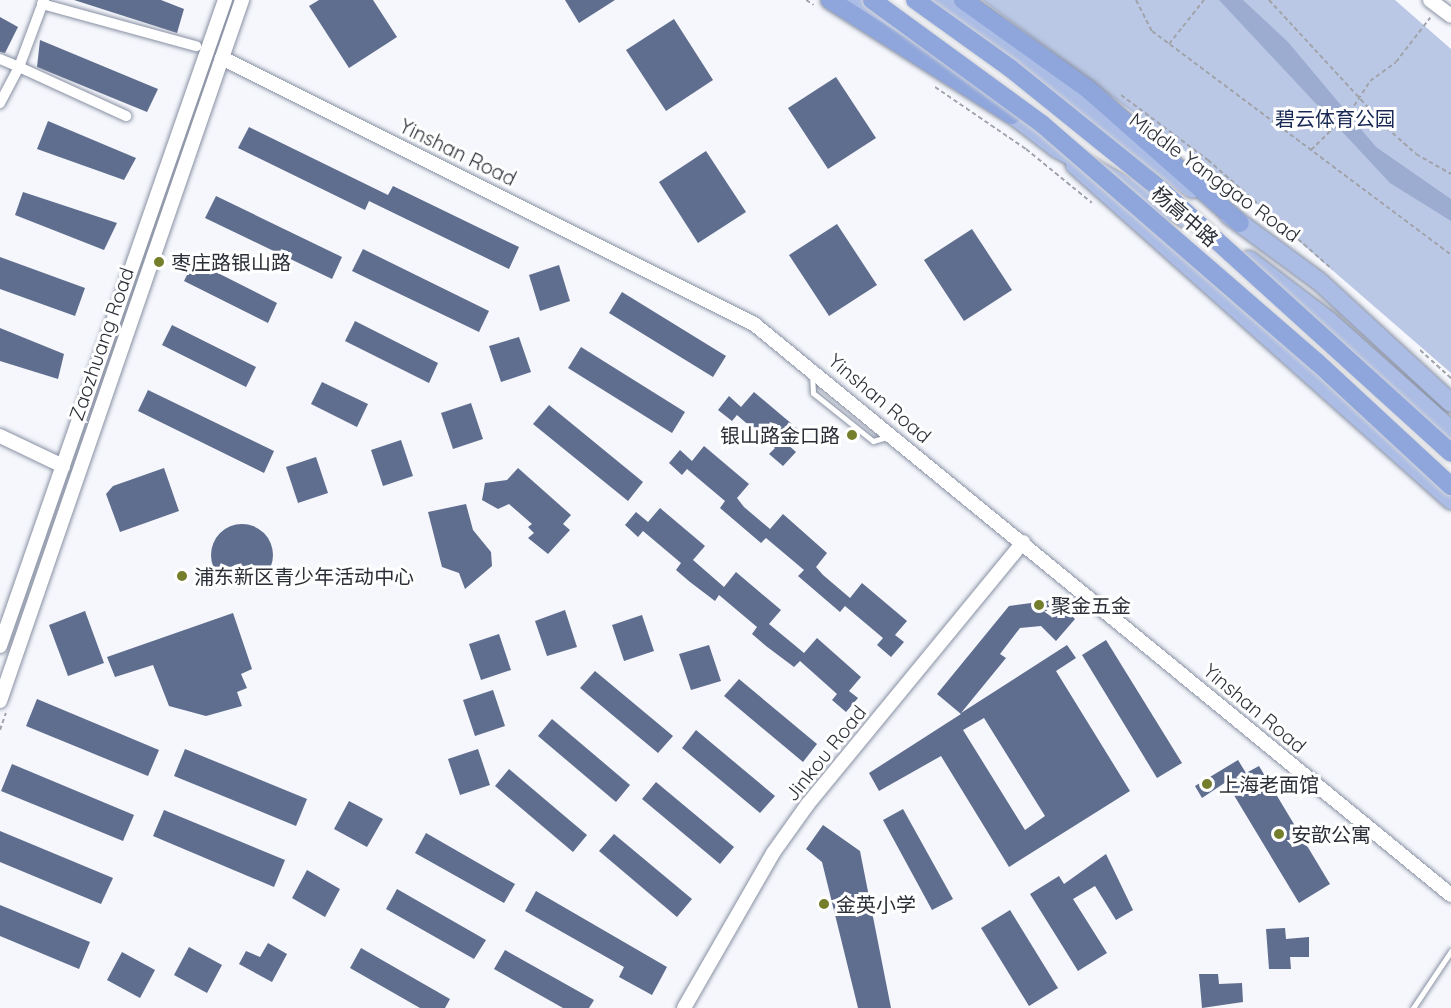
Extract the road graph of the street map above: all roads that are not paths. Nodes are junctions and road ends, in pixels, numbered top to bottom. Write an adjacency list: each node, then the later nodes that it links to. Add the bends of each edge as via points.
1 (225, 0): 10 (street, Zaozhuang Road)
2 (242, 0): 11 (street, Zaozhuang Road)
3 (852, 0): 15 (main road, via 954,67)
4 (872, 0): 27 (highway, 杨高中路, bridge, via 1042,124 1317,362)
5 (915, 0): 24 (highway, 杨高中路, bridge, via 1010,68 1161,190)
6 (942, 0): 18 (main road, Middle Yanggao Road)
7 (963, 0): 18 (highway, via 1089,90)
8 (39, 1): 10 (street, Yinshan Road); 13 (street)
9 (827, 6): 15 (highway)
10 (201, 48): 11 (street, Yinshan Road); 25 (street, Zaozhuang Road)
11 (222, 58): 19 (street, Yinshan Road, via 694,290); 26 (street, Zaozhuang Road)
12 (0, 59): 13 (street)
13 (19, 67): 14 (street); 16 (street)
14 (0, 103)
15 (1012, 115): 17 (main road)
16 (126, 116)
17 (1056, 148): 21 (main road, via 1141,190 1246,258 1329,321); 28 (main road)
18 (1240, 223): 20 (main road, Middle Yanggao Road, via 1320,282)
19 (811, 366): 22 (street, Yinshan Road); 22 (lane, via 813,393 873,441)
20 (1451, 403)
21 (1451, 430)
22 (894, 435): 29 (street, Yinshan Road)
23 (0, 436): 25 (street)
24 (1451, 453)
25 (63, 465): 26 (street); 30 (street, Zaozhuang Road)
26 (78, 472): 31 (street, Zaozhuang Road)
27 (1451, 486)
28 (1451, 500)
29 (1023, 542): 32 (street, Yinshan Road); 34 (street, Jinkou Road, via 808,804 773,853)
30 (0, 646)
31 (0, 701)
32 (1451, 895)
33 (1451, 951): 35 (lane)
34 (684, 1008)
35 (1413, 1008)

